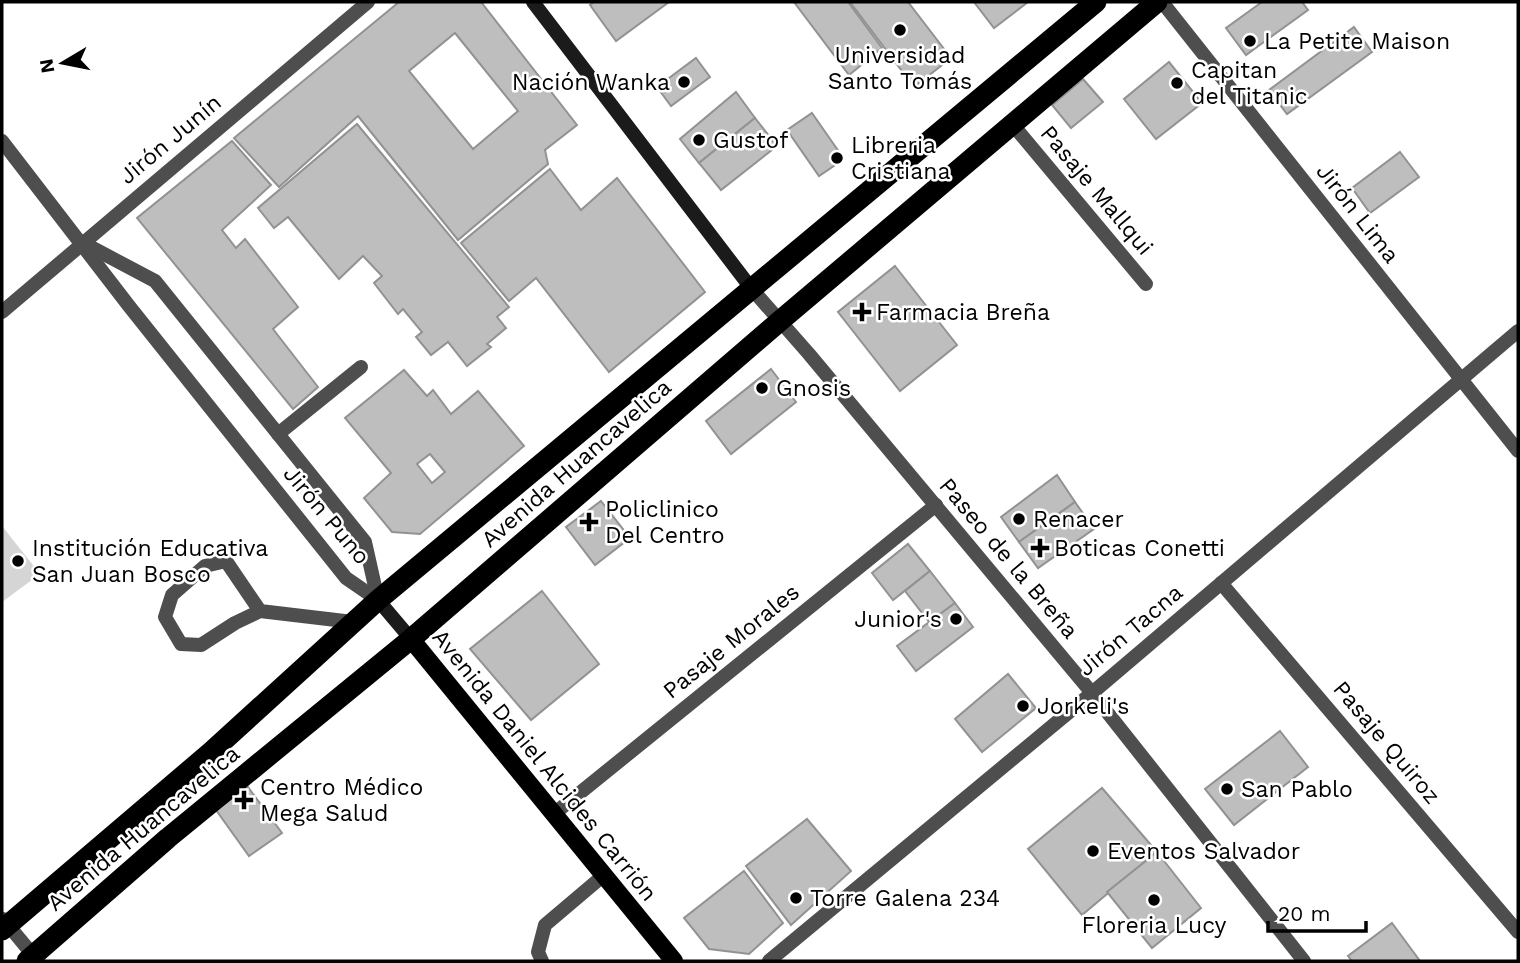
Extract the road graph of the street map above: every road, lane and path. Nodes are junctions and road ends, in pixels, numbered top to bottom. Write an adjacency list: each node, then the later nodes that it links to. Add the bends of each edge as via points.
1 (368, 2): 7 (street, Jirón Junín)
2 (533, 2): 9 (street)
3 (1096, 2): 9 (highway, Avenida Huancavelica)
4 (1160, 2): 5 (highway, Avenida Huancavelica); 14 (street, Jirón Lima)
5 (1013, 125): 8 (street, Pasaje Mallqui); 11 (highway, Avenida Huancavelica)
6 (2, 141): 7 (street, Jirón Puno)
7 (82, 243): 10 (street, Jirón Junín); 15 (street, Jirón Puno, via 155,281); 19 (street, Jirón Puno, via 346,578)
8 (1146, 284)
9 (751, 288): 11 (street, Paseo de la Breña); 19 (highway, Avenida Huancavelica)
10 (2, 312)
11 (781, 320): 17 (street, Paseo de la Breña); 22 (highway, Avenida Huancavelica)
12 (1518, 331): 14 (street, Jirón Tacna)
13 (362, 367): 15 (street)
14 (1460, 379): 16 (street, Jirón Lima); 18 (street, Jirón Tacna)
15 (278, 434): 19 (street, Jirón Puno, via 365,542)
16 (1518, 451)
17 (936, 505): 23 (street, Paseo de la Breña); 24 (street, Pasaje Morales)
18 (1221, 583): 23 (street, Jirón Tacna); 27 (street, Pasaje Quiroz)
19 (378, 600): 21 (highway, Avenida Huancavelica); 22 (street, Avenida Daniel Alcides Carrión)
20 (260, 611): 20 (street, via 201,645 181,644 165,617 172,595 205,566 226,561); 21 (street)
21 (353, 622): 26 (highway, Avenida Huancavelica, via 211,752)
22 (411, 639): 24 (main road, Avenida Daniel Alcides Carrión); 28 (highway, Avenida Huancavelica, via 168,838)
23 (1092, 693): 31 (street, Jirón Tacna); 32 (street, Paseo de la Breña)
24 (555, 813): 25 (main road, Avenida Daniel Alcides Carrión)
25 (604, 875): 29 (street, via 545,925 538,952); 30 (main road, Avenida Daniel Alcides Carrión)
26 (4, 924): 28 (street)
27 (1518, 932)
28 (33, 959)
29 (542, 961)
30 (674, 961)
31 (769, 961)
32 (1304, 961)

